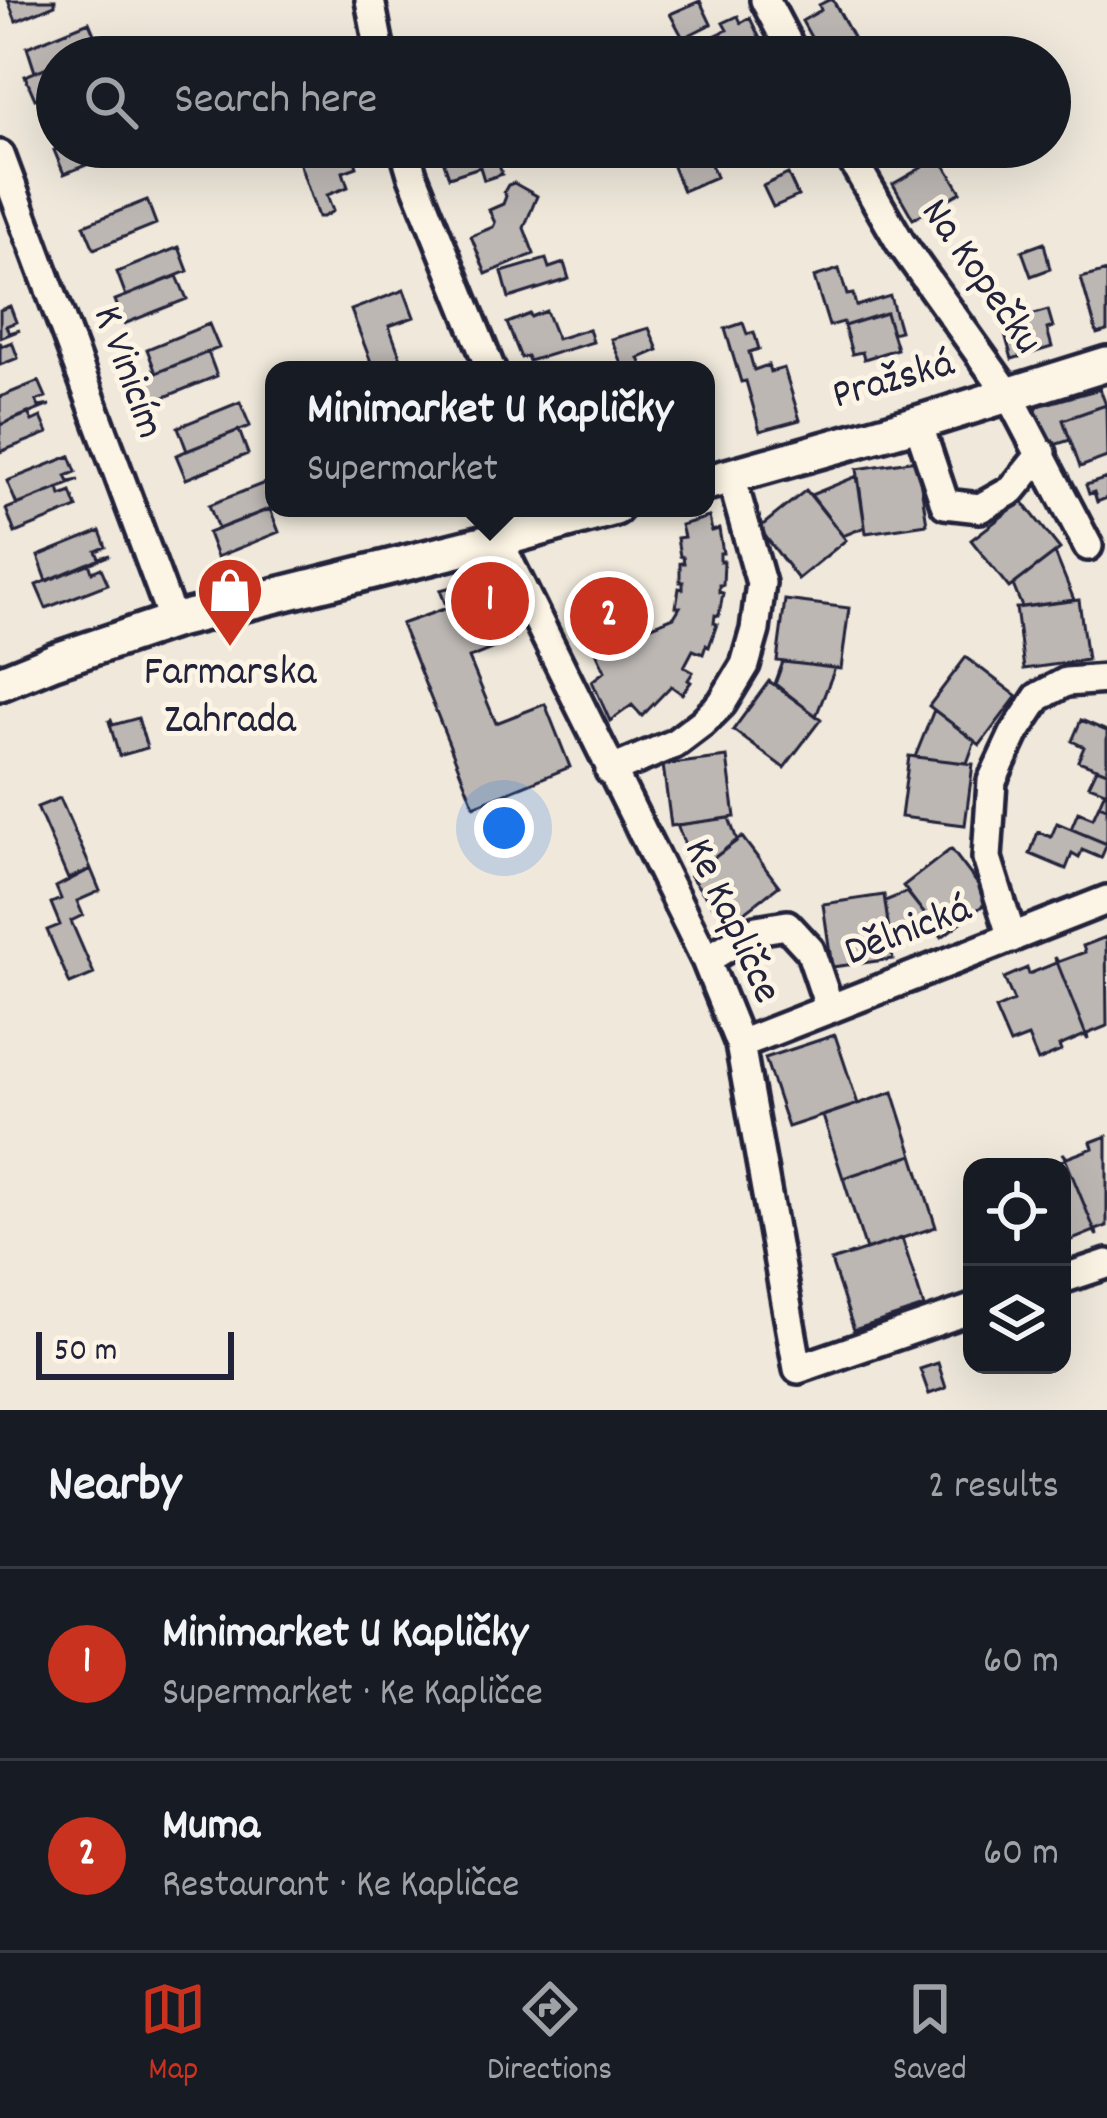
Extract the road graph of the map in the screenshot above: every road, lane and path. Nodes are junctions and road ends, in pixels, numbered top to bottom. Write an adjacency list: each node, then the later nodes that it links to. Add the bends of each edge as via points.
1 (370, 0): 3 (street)
2 (765, 0): 4 (street)
3 (377, 36)
4 (784, 36)
5 (0, 155): 17 (street, K Vinicím)
6 (410, 168): 8 (street)
7 (857, 168): 10 (street, Na Kopečku)
8 (487, 361)
9 (1107, 364): 10 (street, Pražská)
10 (1009, 395): 11 (street, Pražská); 12 (street, Na Kopečku)
11 (918, 423): 12 (street, via 945,504 980,508 1012,490); 13 (street, Pražská)
12 (1042, 453): 16 (street, Na Kopečku)
13 (718, 480): 20 (street, via 761,583 745,665 704,722)
14 (549, 517): 15 (street)
15 (498, 540): 17 (street); 20 (street, Ke Kapličce)
16 (1088, 546)
17 (173, 621): 19 (street)
18 (1107, 679): 22 (street, via 1066,682 1038,698 992,781 987,858)
19 (0, 683)
20 (610, 770): 23 (street, Ke Kapličce)
21 (1107, 900): 22 (street, Dělnická)
22 (1012, 938): 24 (street, Dělnická)
23 (706, 960): 24 (street, via 756,930 787,925 810,950); 25 (street, Ke Kapličce)
24 (830, 1009): 25 (street, Dělnická)
25 (740, 1044): 28 (street, Ke Kapličce, via 798,1369)
26 (1107, 1264): 27 (street)
27 (1071, 1276)
28 (963, 1312)

